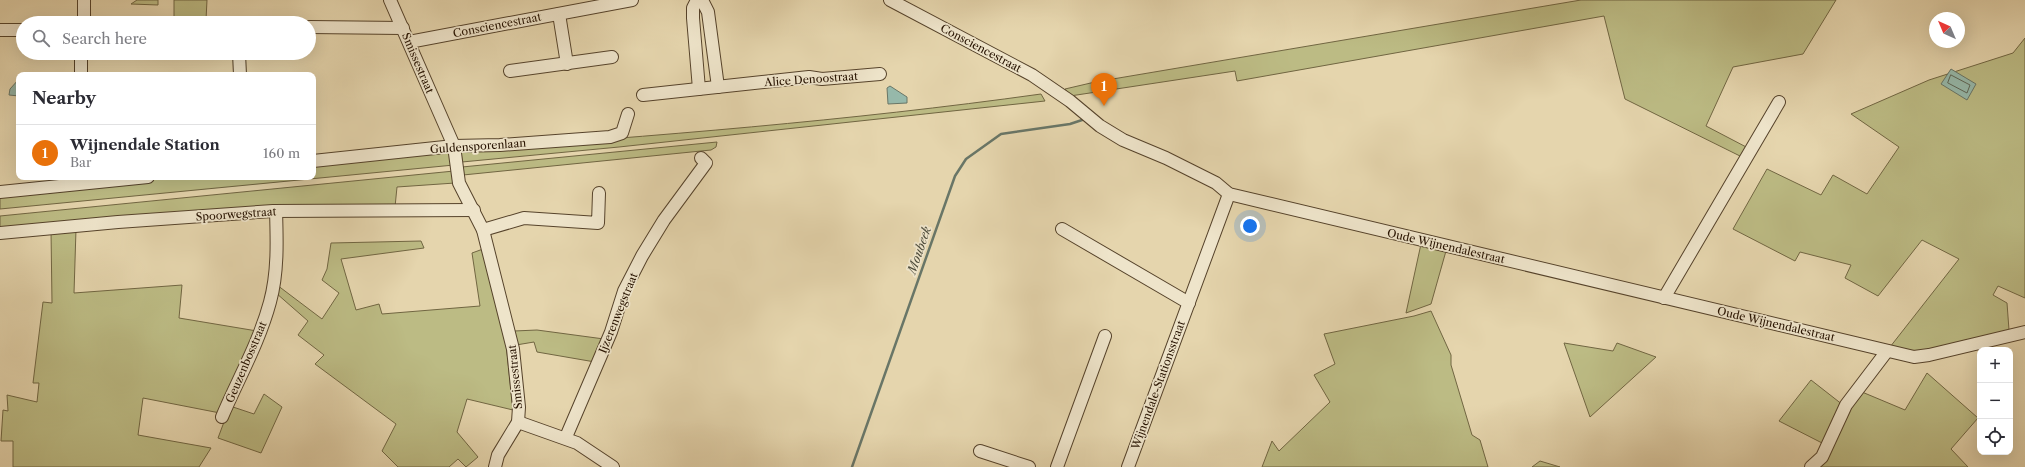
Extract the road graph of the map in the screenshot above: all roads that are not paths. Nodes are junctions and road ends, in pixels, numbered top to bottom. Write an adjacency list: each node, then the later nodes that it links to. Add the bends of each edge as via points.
1 (84, 0): 8 (street)
2 (390, 0): 10 (street, Smissestraat)
3 (632, 0): 7 (street, Consciencestraat)
4 (698, 0): 23 (street, via 693,8 693,18)
5 (702, 0): 22 (street, via 708,12)
6 (890, 0): 33 (street, Consciencestraat, via 1032,75 1123,140 1216,183)
7 (559, 14): 13 (street, Consciencestraat); 17 (street)
8 (84, 16)
9 (316, 27): 10 (street)
10 (403, 28): 13 (street, Smissestraat)
11 (0, 30): 12 (street)
12 (16, 30)
13 (409, 42): 27 (street, Smissestraat)
14 (612, 57): 17 (street)
15 (81, 60): 18 (street)
16 (239, 60): 19 (street)
17 (567, 64): 20 (street)
18 (81, 72)
19 (240, 72)
20 (510, 72)
21 (880, 74): 22 (street, Alice Denoostraat, via 822,79 809,77)
22 (718, 87): 23 (street, Alice Denoostraat)
23 (699, 89): 24 (street, Alice Denoostraat)
24 (643, 95)
25 (1779, 102): 39 (street)
26 (628, 114): 27 (street, Guldensporenlaan, via 622,133 610,137)
27 (455, 148): 29 (street, Guldensporenlaan); 34 (street, Smissestraat, via 461,190)
28 (701, 158): 46 (street, Ijzerenwegstraat, via 706,162 652,237 624,291 611,332)
29 (316, 161)
30 (83, 180): 31 (street)
31 (0, 192)
32 (599, 193): 37 (street, via 598,223 524,218)
33 (1229, 194): 39 (street, Oude Wijnendalestraat); 40 (street, Wijnendale-Stationsstraat)
34 (474, 210): 35 (street, Spoorwegstraat); 37 (street, Smissestraat)
35 (276, 211): 38 (street, Spoorwegstraat, via 118,222); 44 (street, Geuzenbosstraat, via 278,247 271,301 246,367)
36 (1062, 228): 40 (street)
37 (483, 230): 45 (street, Smissestraat, via 513,349 519,407)
38 (0, 234)
39 (1664, 298): 43 (street, Oude Wijnendalestraat)
40 (1189, 303): 52 (street, Wijnendale-Stationsstraat)
41 (2025, 332): 43 (street, Oude Wijnendalestraat, via 1929,355 1914,357)
42 (1104, 336): 51 (street)
43 (1887, 351): 53 (street, via 1846,405 1822,457)
44 (222, 417)
45 (518, 422): 46 (street, Smissestraat); 48 (street, via 498,455)
46 (566, 437): 49 (street, Smissestraat)
47 (980, 451): 50 (street)
48 (495, 467)
49 (613, 467)
50 (1028, 467)
51 (1057, 467)
52 (1128, 467)
53 (1812, 467)

